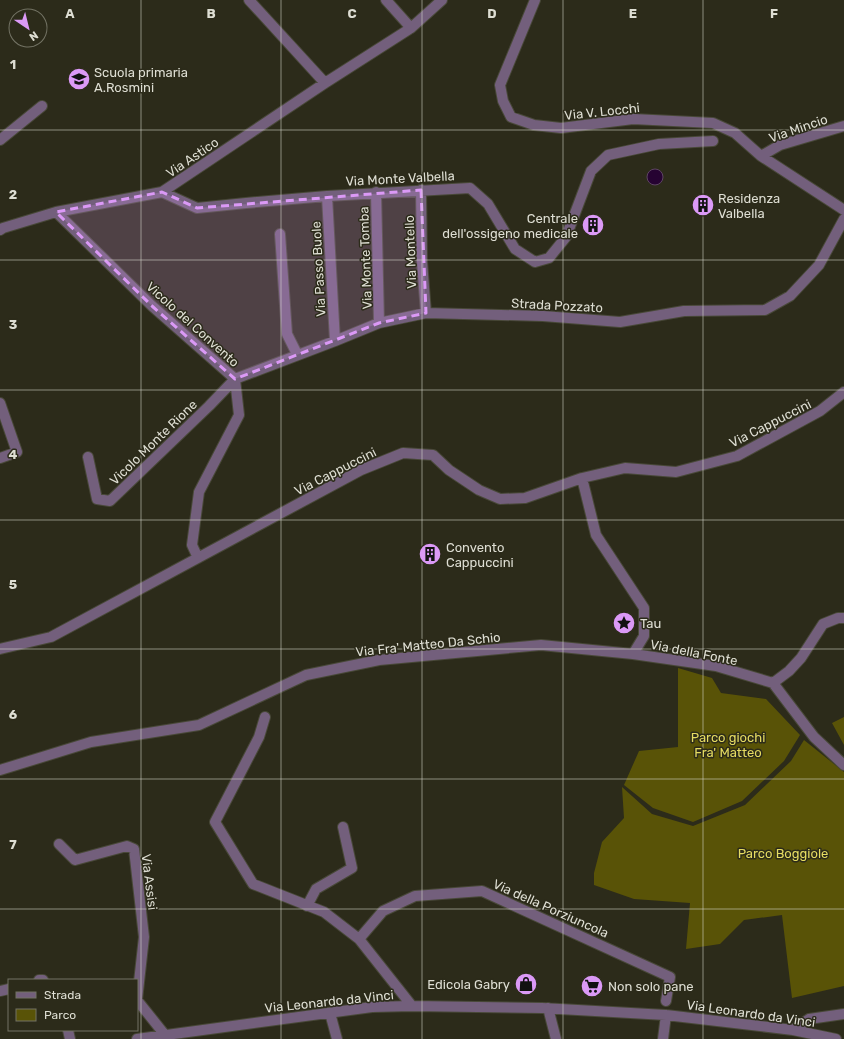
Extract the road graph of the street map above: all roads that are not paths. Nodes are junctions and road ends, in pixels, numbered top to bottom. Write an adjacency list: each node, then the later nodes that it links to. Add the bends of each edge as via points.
1 (249, 0): 6 (street)
2 (386, 0): 5 (street)
3 (442, 0): 5 (street, Via Astico)
4 (535, 0): 11 (street, Via V. Locchi, via 500,85 503,101 511,117 534,125 561,128 633,119 713,123 735,133)
5 (411, 28): 6 (street, Via Astico)
6 (325, 83): 13 (street, Via Astico)
7 (42, 106): 9 (street)
8 (844, 126): 11 (street, Via Mincio, via 780,145)
9 (0, 140)
10 (713, 141): 12 (street, Via Monte Valbella, via 660,144 608,155 590,171 566,238 549,258 535,262 515,249 488,204 470,188)
11 (761, 156): 16 (street, Via V. Locchi)
12 (421, 190): 14 (street, Via Monte Valbella); 21 (street, Via Montello)
13 (162, 192): 15 (street, Via Monte Valbella, via 197,208); 17 (street, Via Astico)
14 (376, 192): 15 (street, Via Monte Valbella); 22 (street, Via Monte Tomba)
15 (327, 196): 23 (street, Via Passo Buole)
16 (844, 210)
17 (56, 212): 19 (street); 25 (street, Vicolo del Convento, via 152,306)
18 (844, 219): 21 (street, Strada Pozzato, via 819,265 790,296 766,310 684,311 620,322 543,316)
19 (0, 230)
20 (280, 234): 24 (street, via 287,334)
21 (426, 313): 22 (street, Strada Pozzato)
22 (379, 323): 23 (street, Strada Pozzato)
23 (335, 341): 24 (street, Strada Pozzato)
24 (297, 354): 25 (street, Strada Pozzato)
25 (235, 378): 29 (street, Vicolo Monte Rione, via 110,501 97,499); 32 (street, Vicolo del Convento, via 239,415 199,492 192,545)
26 (844, 392): 31 (street, Via Cappuccini, via 820,411 737,456 676,472 625,468)
27 (0, 403): 28 (street)
28 (4, 426): 30 (street, via 17,452)
29 (88, 457)
30 (0, 458)
31 (582, 478): 32 (street, Via Cappuccini, via 525,498 500,499 480,490 449,470 433,455 403,453 361,470); 35 (street, via 596,535 644,608 644,636)
32 (198, 558): 34 (street, Via Cappuccini, via 51,637)
33 (844, 618): 36 (street, via 823,624 797,662)
34 (0, 649)
35 (633, 654): 36 (street, Via della Fonte, via 716,666); 39 (street, Via Fra' Matteo Da Schio, via 541,645 379,660 306,675 199,725 91,742)
36 (773, 683): 38 (street, via 814,737)
37 (265, 717): 42 (street, via 259,737 215,822 253,884)
38 (844, 765)
39 (0, 770)
40 (343, 827): 42 (street, via 352,868 316,889)
41 (59, 844): 44 (street, Via Assisi, via 75,860 127,846 134,849 144,937)
42 (307, 906): 43 (street, via 324,912)
43 (359, 939): 46 (street, Via della Porziuncola, via 383,911 415,896 482,891 670,977); 47 (street)
44 (138, 991)
45 (138, 1001): 53 (street, Via Assisi)
46 (666, 1001)
47 (412, 1006): 48 (street, Via Leonardo da Vinci); 49 (street, Via Leonardo da Vinci, via 372,1007)
48 (548, 1008): 51 (street, Via Leonardo da Vinci); 56 (street)
49 (330, 1013): 53 (street, Via Leonardo da Vinci); 55 (street)
50 (844, 1014): 52 (street, via 809,1019)
51 (666, 1015): 52 (street, Via Leonardo da Vinci); 57 (street)
52 (792, 1030): 58 (street, Via Leonardo da Vinci)
53 (165, 1035): 54 (street, Via Leonardo da Vinci)
54 (137, 1039)
55 (337, 1039)
56 (556, 1039)
57 (663, 1039)
58 (836, 1039)

